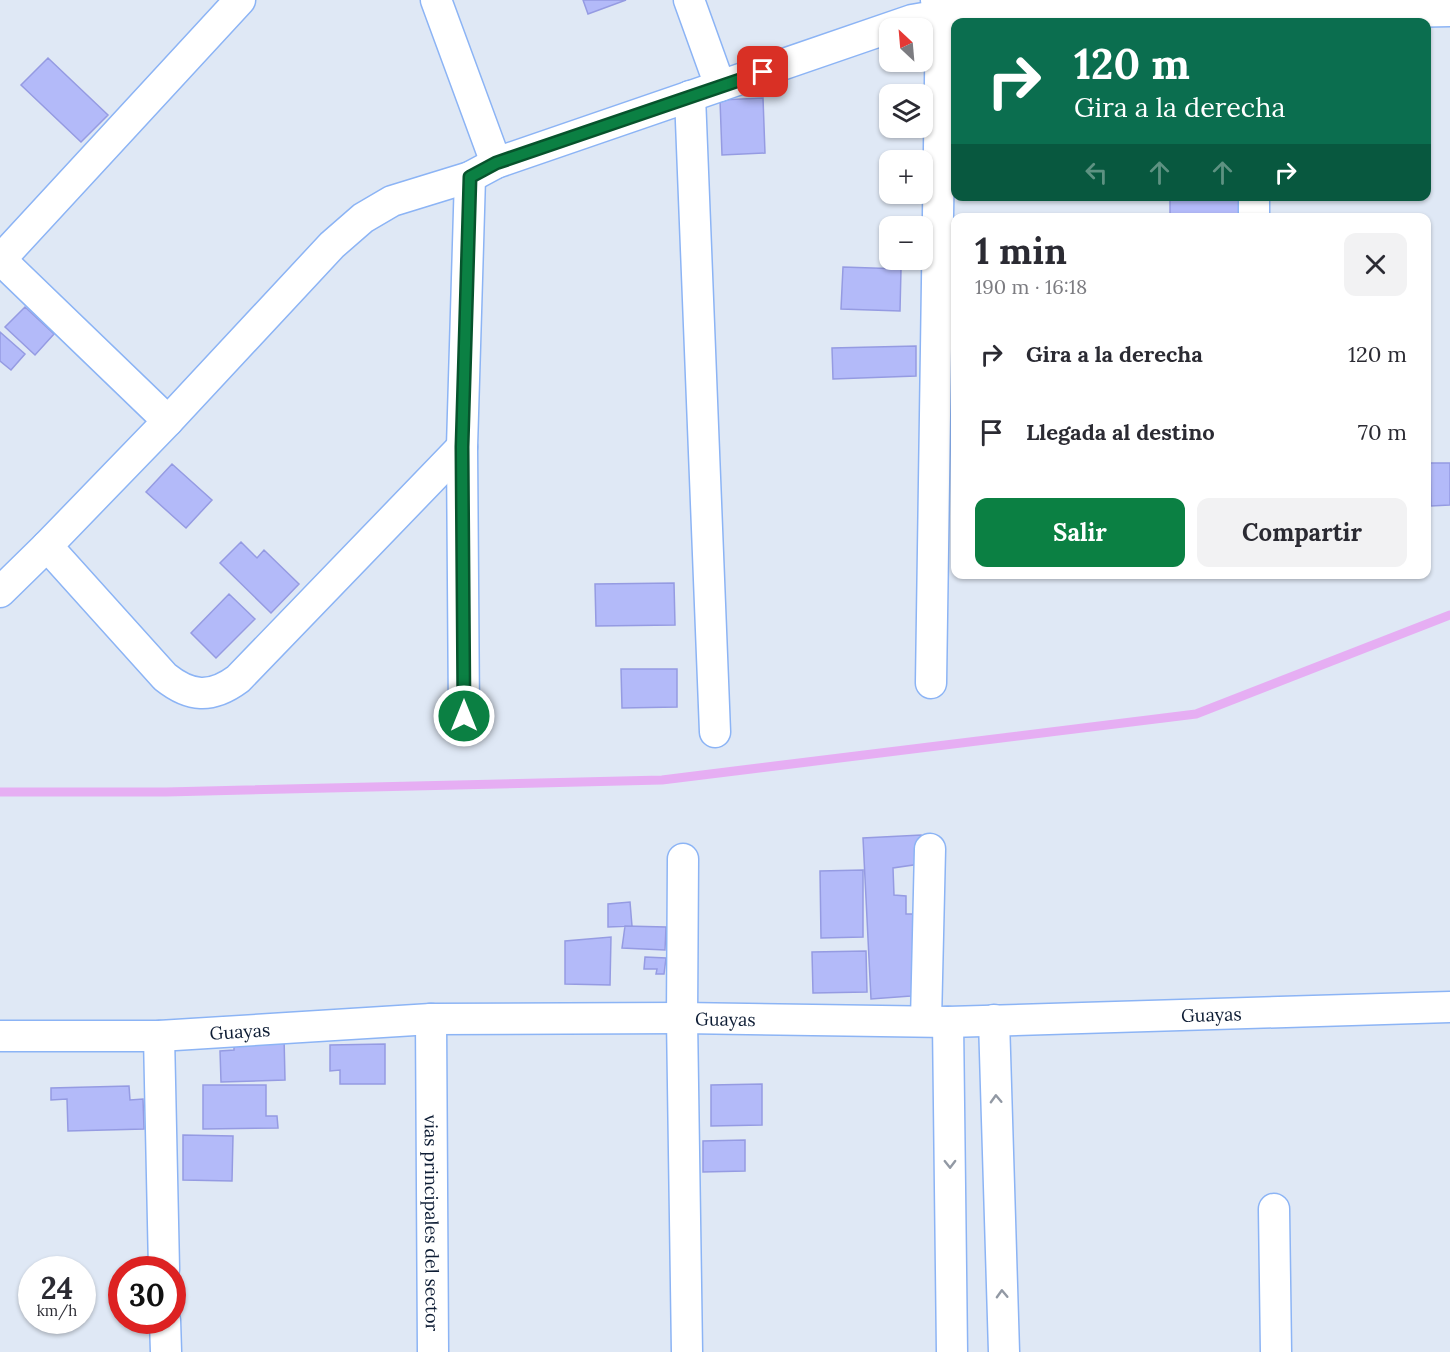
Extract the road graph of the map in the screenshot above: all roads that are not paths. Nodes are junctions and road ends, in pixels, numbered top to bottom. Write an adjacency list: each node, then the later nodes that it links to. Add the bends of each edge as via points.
1 (240, 0): 12 (street)
2 (436, 0): 10 (street)
3 (689, 0): 8 (street)
4 (938, 8): 5 (street); 8 (street); 17 (street)
5 (1011, 8): 7 (street)
6 (1450, 11): 7 (street)
7 (1252, 12)
8 (720, 86): 9 (street)
9 (690, 96): 10 (street); 19 (street)
10 (496, 163): 11 (street)
11 (470, 177): 13 (street, via 392,201 363,218 332,245); 14 (street)
12 (0, 259): 13 (street)
13 (168, 421): 15 (street)
14 (462, 447): 15 (street, via 238,679 208,693 192,693 165,677); 18 (street)
15 (46, 546): 16 (street)
16 (0, 592)
17 (931, 683)
18 (464, 716)
19 (715, 732)
20 (930, 849): 26 (street)
21 (683, 859): 23 (street)
22 (1450, 1007): 25 (street, Guayas)
23 (682, 1018): 24 (street, Guayas); 26 (street, Guayas); 34 (street)
24 (431, 1019): 28 (street, Guayas); 33 (street, vias principales del sector)
25 (994, 1020): 26 (street, Guayas); 36 (street, one-way to 25)
26 (937, 1021): 35 (street, one-way to 35)
27 (0, 1036): 28 (street, Guayas)
28 (159, 1036): 30 (street)
29 (1274, 1209): 37 (street)
30 (164, 1256)
31 (165, 1334): 32 (street)
32 (166, 1352)
33 (433, 1352)
34 (687, 1352)
35 (952, 1352)
36 (1004, 1352)
37 (1276, 1352)

